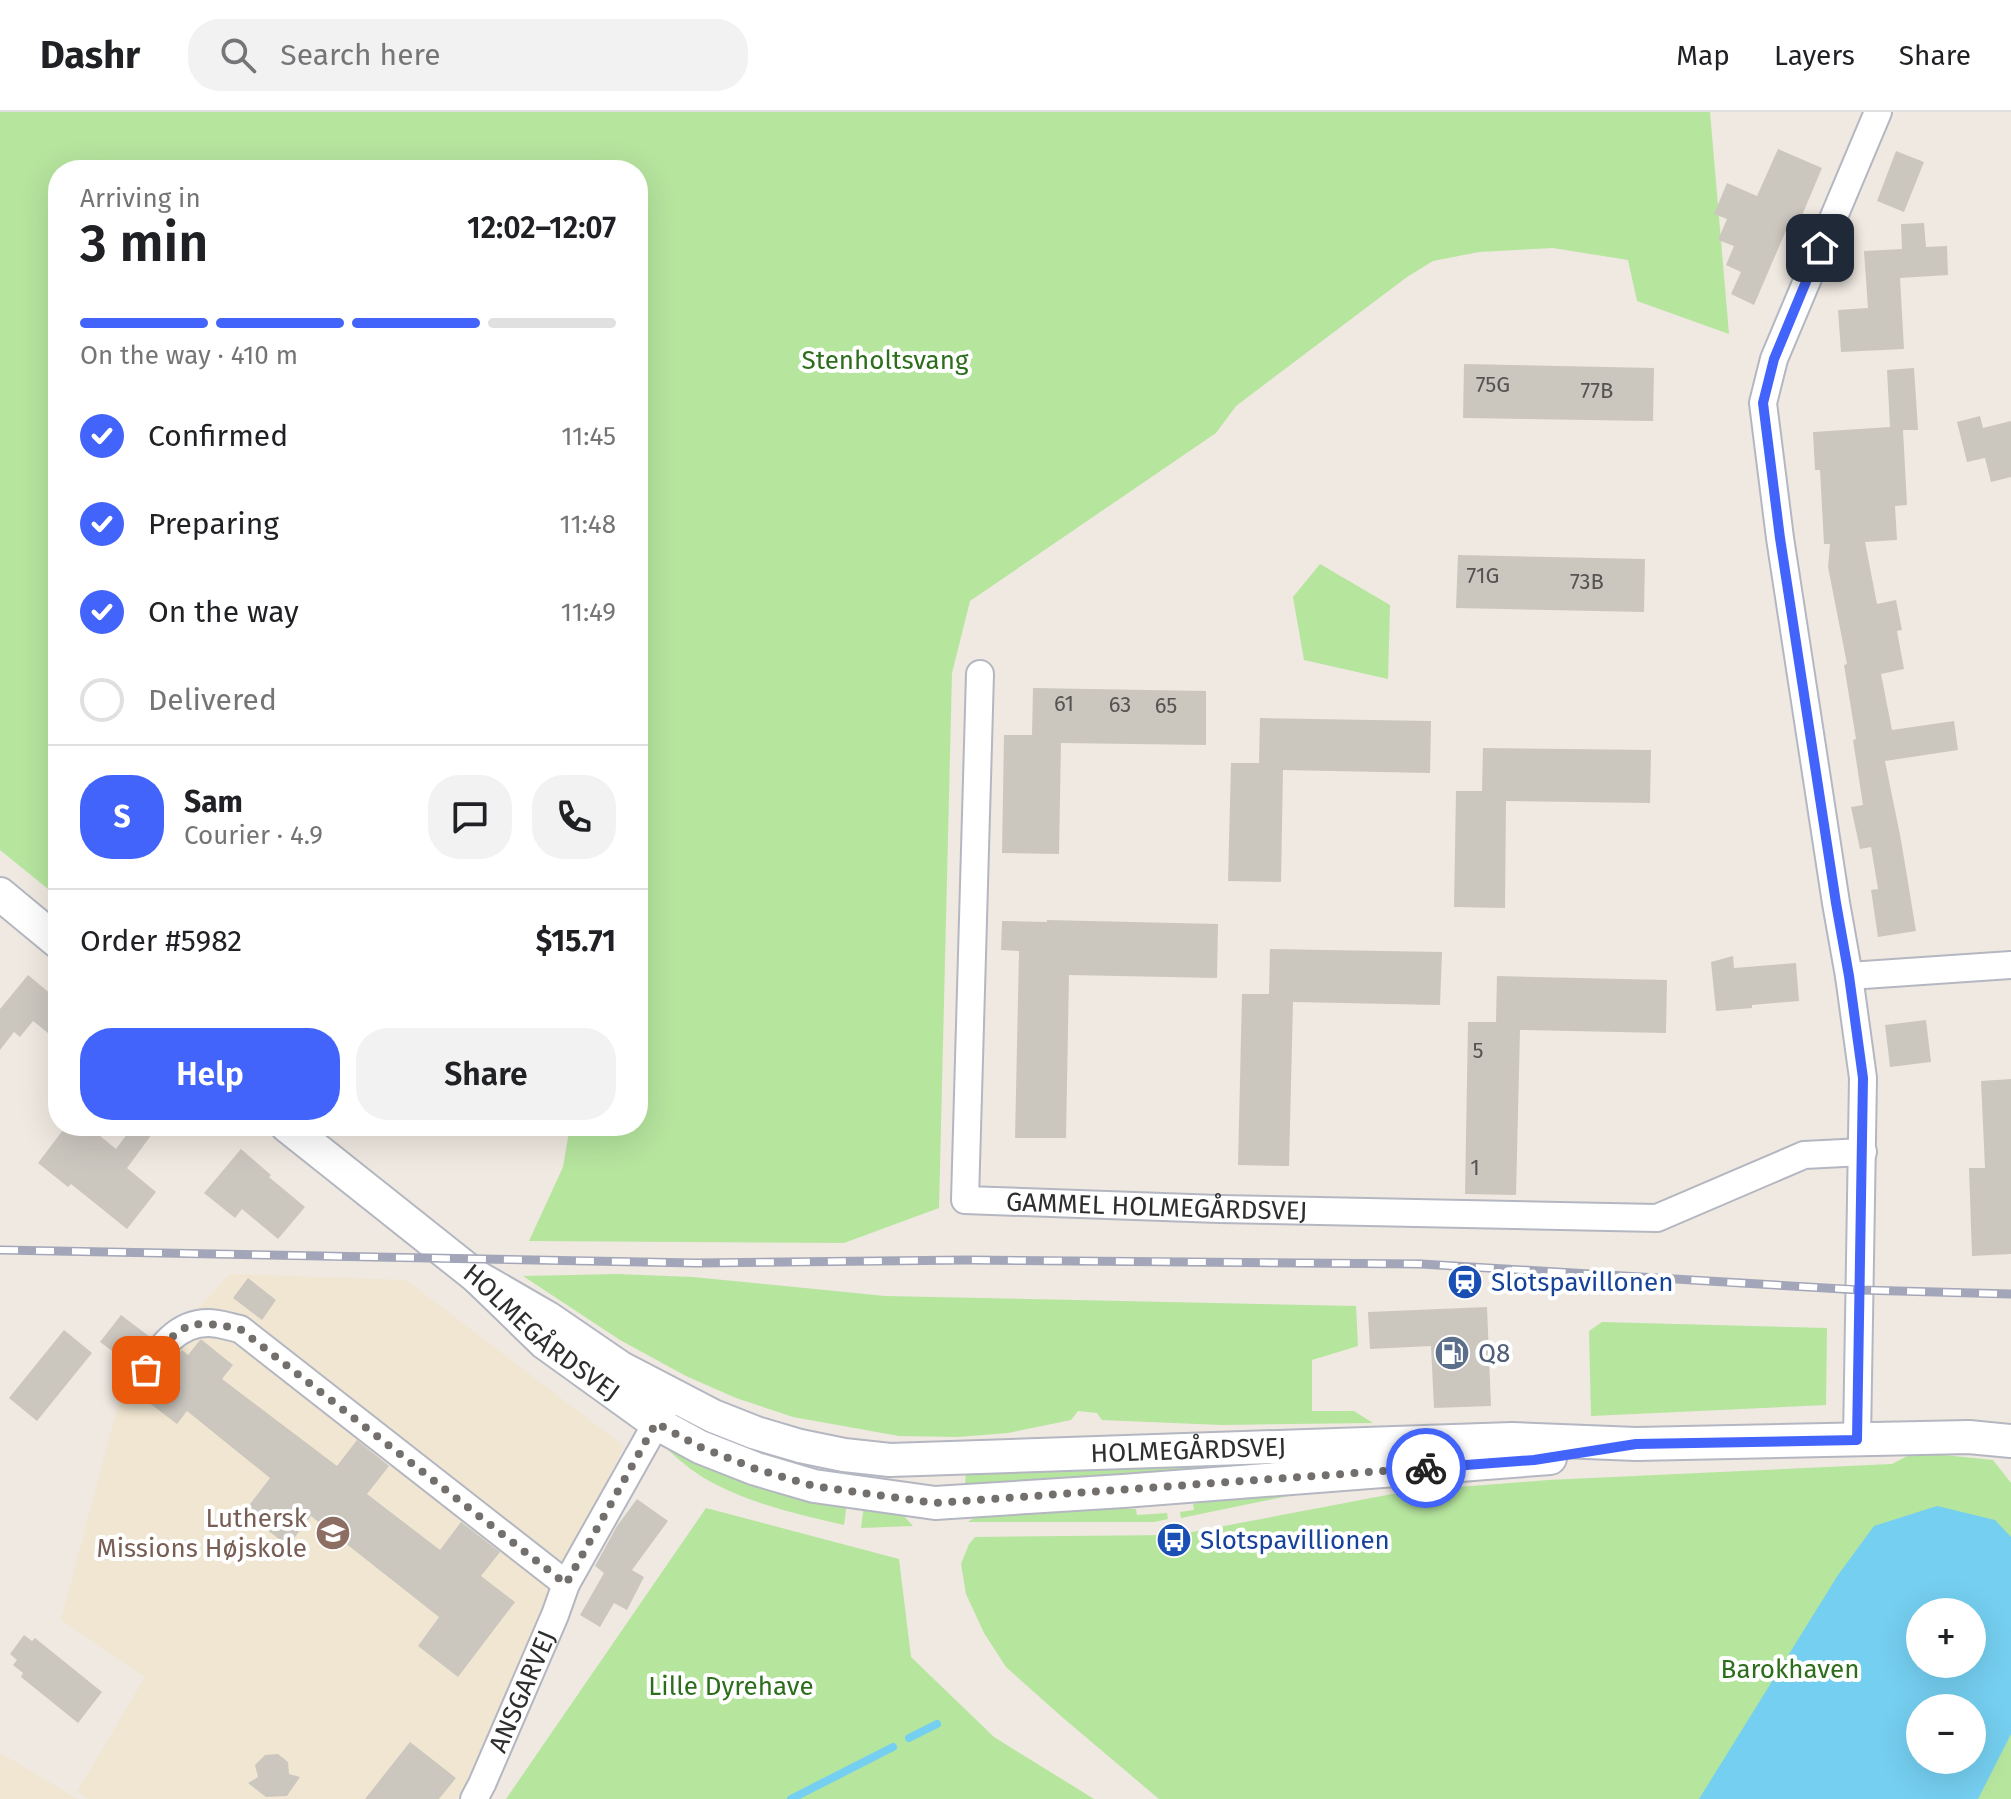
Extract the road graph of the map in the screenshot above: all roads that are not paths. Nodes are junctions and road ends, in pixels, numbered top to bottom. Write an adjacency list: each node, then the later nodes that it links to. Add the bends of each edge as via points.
1 (1878, 112): 6 (street, via 1774,359 1763,403)
2 (980, 674): 8 (street, GAMMEL HOLMEGÅRDSVEJ, via 965,1200 1657,1218 1804,1155)
3 (0, 894): 4 (street)
4 (48, 934)
5 (2011, 965): 6 (street)
6 (1849, 976): 8 (street, via 1863,1078)
7 (300, 1136): 9 (street)
8 (1863, 1152): 13 (street)
9 (477, 1277): 11 (street, HOLMEGÅRDSVEJ); 12 (street, HOLMEGÅRDSVEJ, via 545,1343)
10 (133, 1388): 16 (street, via 180,1330 211,1323 240,1329)
11 (672, 1395): 12 (street, ANSGARVEJ); 15 (street, HOLMEGÅRDSVEJ, via 742,1428 800,1446 890,1460 1512,1439)
12 (656, 1423): 15 (street, HOLMEGÅRDSVEJ, via 700,1447 814,1486 935,1503 1534,1460); 16 (street, ANSGARVEJ)
13 (1857, 1440): 14 (street, HOLMEGÅRDSVEJ); 15 (street, HOLMEGÅRDSVEJ)
14 (2011, 1441)
15 (1636, 1444)
16 (566, 1584): 17 (street, ANSGARVEJ)
17 (474, 1799)

